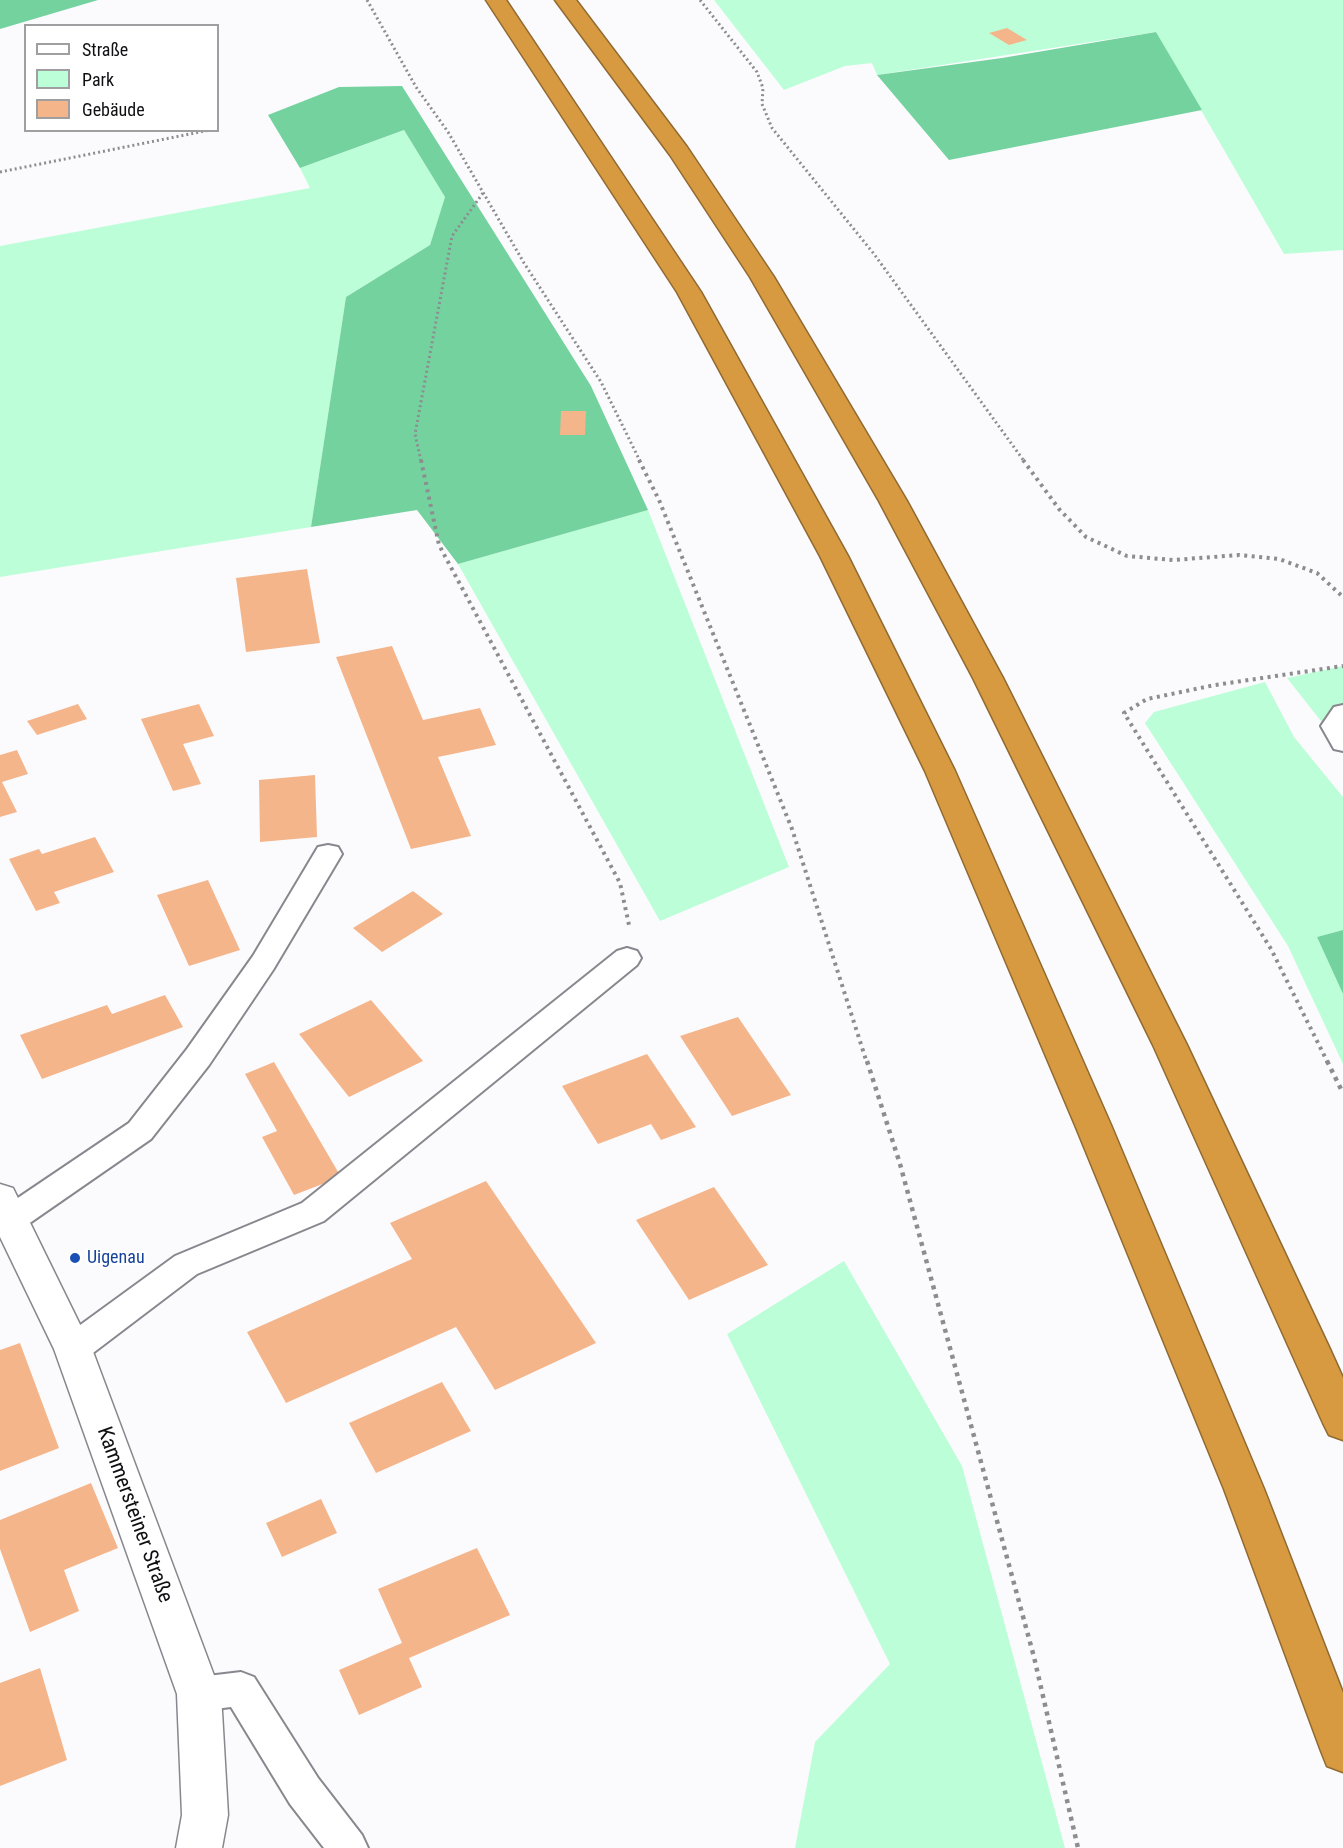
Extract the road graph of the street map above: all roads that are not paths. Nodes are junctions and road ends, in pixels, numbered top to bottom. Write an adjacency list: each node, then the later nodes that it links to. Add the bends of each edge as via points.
1 (496, 0): 11 (highway, via 689,292 834,556 940,771 1244,1489)
2 (565, 0): 9 (highway, via 679,152 762,276 904,522 988,678 1170,1045)
3 (1343, 713): 4 (lane, via 1334,726)
4 (1343, 744)
5 (328, 854): 7 (lane, via 264,963 140,1131)
6 (627, 958): 8 (lane, via 313,1212 186,1265)
7 (5, 1209): 8 (street, Kammersteiner Straße)
8 (73, 1349): 10 (street, Kammersteiner Straße)
9 (1343, 1424)
10 (199, 1694): 12 (street, Kammersteiner Straße, via 205,1815); 13 (lane, via 241,1689 304,1791)
11 (1343, 1751)
12 (199, 1848)
13 (348, 1848)

